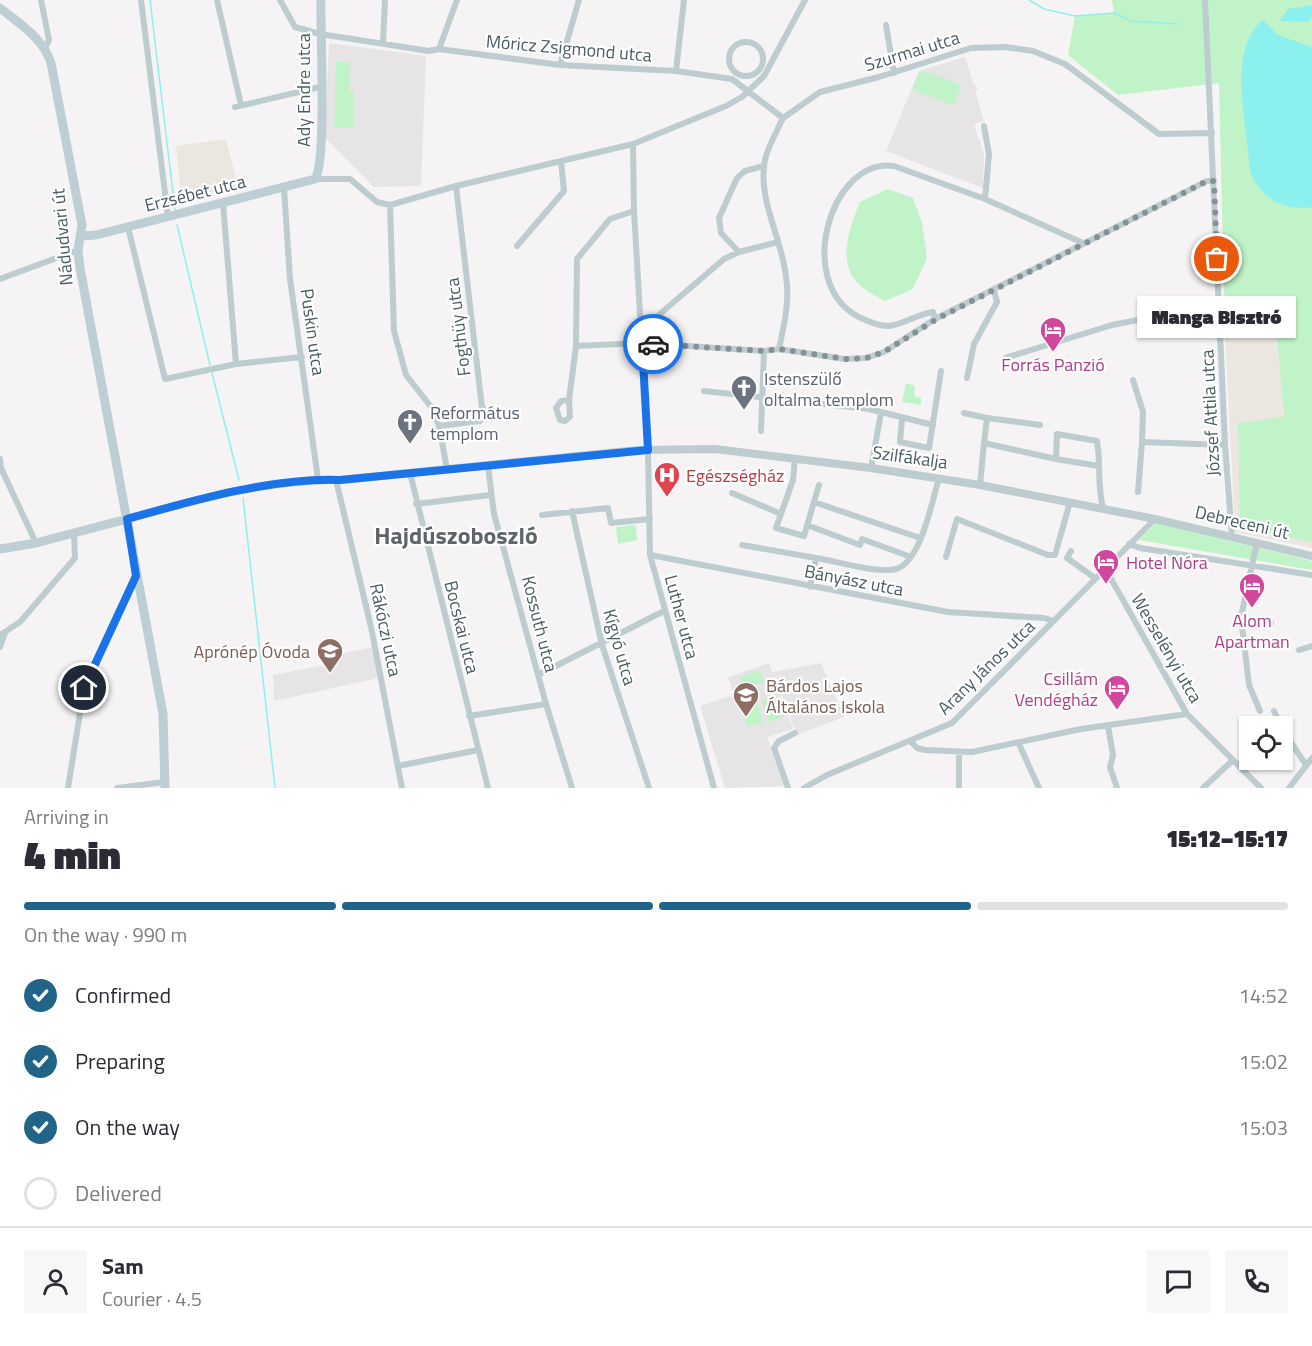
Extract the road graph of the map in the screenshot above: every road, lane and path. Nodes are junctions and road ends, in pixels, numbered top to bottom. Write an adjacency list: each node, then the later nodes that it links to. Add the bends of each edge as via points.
1 (41, 0): 16 (street, via 49,40)
2 (141, 0): 38 (street)
3 (217, 0): 22 (street, via 238,106)
4 (280, 0): 14 (street, Móricz Zsigmond utca, via 295,27)
5 (321, 0): 14 (main road, Ady Endre utca)
6 (385, 0): 15 (street)
7 (457, 0): 17 (street)
8 (579, 0): 18 (street)
9 (684, 0): 19 (street)
10 (805, 0): 23 (street, via 771,66)
11 (1205, 0): 26 (street, József Attila utca)
12 (0, 8): 16 (main road)
13 (886, 25): 20 (street)
14 (320, 34): 15 (street, Móricz Zsigmond utca); 22 (main road, Ady Endre utca)
15 (383, 43): 17 (street, Móricz Zsigmond utca, via 429,51)
16 (45, 48): 40 (main road, Nádudvari út, via 67,141)
17 (439, 49): 18 (street, Móricz Zsigmond utca)
18 (560, 65): 19 (street, Móricz Zsigmond utca)
19 (676, 71): 21 (street, Móricz Zsigmond utca)
20 (894, 73): 24 (street, Szurmai utca, via 820,92); 26 (street, Szurmai utca, via 970,48 1034,51 1065,64 1159,134)
21 (734, 76): 21 (street, via 729,60 732,49 745,42 756,45 763,57 759,69 748,76); 23 (street, Móricz Zsigmond utca)
22 (320, 87): 30 (main road, Ady Endre utca, via 319,170)
23 (750, 91): 24 (street, Móricz Zsigmond utca); 27 (street, via 726,106)
24 (783, 118): 29 (street)
25 (984, 126): 34 (street, via 989,154)
26 (1212, 133): 31 (street, József Attila utca)
27 (633, 144): 28 (street); 37 (street, Luther utca)
28 (561, 161): 32 (street); 43 (street, via 564,191)
29 (764, 166): 41 (street, via 765,194); 45 (street, via 745,171 737,178 718,218 721,233)
30 (315, 179): 33 (main road, Erzsébet utca); 36 (street, via 350,179 377,202)
31 (1214, 181): 42 (street); 48 (street, József Attila utca)
32 (456, 186): 36 (street); 64 (street, Fogthüy utca)
33 (284, 188): 35 (main road, Erzsébet utca); 55 (street, Puskin utca, via 290,279)
34 (985, 199): 42 (street); 50 (street, via 886,165 845,187 828,224 822,263 843,306 857,316 890,326 933,312)
35 (223, 203): 38 (main road, Erzsébet utca); 57 (street)
36 (390, 205): 72 (street, via 394,331 406,375 432,408)
37 (634, 211): 51 (street, Luther utca); 52 (street, via 610,219 577,259)
38 (168, 217): 39 (main road, Erzsébet utca)
39 (128, 227): 40 (main road, Erzsébet utca); 57 (street, via 165,379)
40 (81, 236): 44 (main road, Nádudvari út)
41 (778, 242): 45 (street); 53 (street, via 787,286)
42 (1083, 243): 47 (street)
43 (517, 246)
44 (78, 250): 46 (street); 102 (main road, Nádudvari út)
45 (739, 252): 49 (street, via 716,265)
46 (0, 279)
47 (994, 291): 50 (street); 59 (street, via 997,302 974,344)
48 (1219, 304): 56 (street, via 1112,325); 76 (street, József Attila utca)
49 (654, 319)
50 (935, 320): 53 (street, via 884,352 866,358 845,359)
51 (642, 343): 52 (street); 54 (street); 77 (street, Luther utca)
52 (576, 346): 63 (street)
53 (779, 349): 54 (street)
54 (764, 351): 62 (street)
55 (302, 357): 57 (street); 88 (street, Puskin utca)
56 (1005, 358)
57 (236, 364)
58 (941, 371): 70 (street)
59 (967, 378)
60 (1133, 380): 74 (street, via 1143,412)
61 (704, 390): 62 (street)
62 (761, 396): 66 (street); 73 (street)
63 (568, 400)
64 (483, 409): 65 (street); 72 (street, via 480,422)
65 (496, 409)
66 (881, 413): 69 (street); 84 (street)
67 (964, 414): 68 (street)
68 (987, 418): 71 (street); 75 (street)
69 (902, 419): 70 (street); 70 (street, via 900,442 929,448)
70 (933, 425)
71 (1040, 425)
72 (439, 426): 85 (street)
73 (761, 431)
74 (1142, 442): 76 (street); 92 (street)
75 (984, 443): 80 (street); 91 (street)
76 (1225, 445): 108 (street, József Attila utca)
77 (648, 450): 78 (street, Szilfákalja, via 701,448); 81 (street, Szilfákalja); 103 (street, Luther utca)
78 (795, 458): 84 (street, Szilfákalja); 101 (street, via 793,480)
79 (0, 459): 83 (street)
80 (1056, 459): 82 (street); 82 (street, via 1057,434 1097,441)
81 (488, 466): 85 (street, Szilfákalja); 94 (street, Kossuth utca)
82 (1100, 466): 98 (street, via 1098,488)
83 (1, 468): 111 (street)
84 (872, 468): 87 (street, Szilfákalja)
85 (447, 469): 86 (street, Szilfákalja)
86 (410, 473): 89 (street, Szilfákalja); 97 (street, Bocskai utca)
87 (939, 478): 91 (street, Szilfákalja); 109 (street)
88 (318, 479): 89 (street, Szilfákalja); 102 (street, Szilfákalja, via 204,498)
89 (338, 480): 153 (street, Rákóczi utca)
90 (819, 485): 95 (street)
91 (980, 485): 96 (street, Szilfákalja)
92 (1138, 492)
93 (732, 493): 101 (street)
94 (489, 495): 97 (street); 136 (street, Kossuth utca)
95 (814, 502): 106 (street); 109 (street)
96 (1071, 502): 98 (street, Szilfákalja); 119 (street, via 1055,555 957,519)
97 (416, 504): 141 (street, Bocskai utca)
98 (1102, 508): 104 (street, Szilfákalja)
99 (572, 512): 100 (street); 103 (street, via 608,508 611,523); 132 (street, Kígyó utca)
100 (542, 514)
101 (781, 514): 106 (street, via 776,528 804,536)
102 (127, 519): 107 (main road); 124 (main road, Nádudvari út)
103 (650, 519): 116 (street, Luther utca)
104 (1155, 519): 105 (street, Szilfákalja); 112 (street, Arany János utca)
105 (1165, 521): 108 (street, Debreceni út)
106 (807, 525): 118 (street, via 860,545 862,539)
107 (74, 533): 111 (main road); 131 (street, via 75,558 21,622)
108 (1232, 537): 110 (street, Debreceni út)
109 (921, 538): 118 (street)
110 (1257, 542): 117 (street, Debreceni út); 121 (street)
111 (36, 543): 114 (main road)
112 (1129, 544): 121 (street); 122 (street, Arany János utca)
113 (742, 545): 120 (street)
114 (0, 549)
115 (1071, 551): 125 (street, via 1067,558)
116 (650, 555): 126 (street, Bányász utca); 127 (street, Luther utca)
117 (1312, 556)
118 (911, 557): 120 (street, via 897,569 883,570)
119 (946, 557)
120 (816, 558): 126 (street)
121 (1251, 566): 123 (street); 128 (street)
122 (1105, 568): 125 (street, Arany János utca); 140 (street, Wesselényi utca)
123 (1312, 575)
124 (136, 576): 154 (main road, Nádudvari út, via 164,714); 155 (street, via 84,688)
125 (1095, 578): 129 (street, Arany János utca)
126 (810, 587): 129 (street, Bányász utca, via 948,612)
127 (664, 611): 132 (street); 161 (street, Luther utca)
128 (1241, 620): 130 (street); 138 (street, via 1249,685)
129 (1054, 621): 145 (street, Arany János utca, via 959,717)
130 (1271, 623)
131 (2, 634): 134 (street)
132 (602, 645): 136 (street); 160 (street, Kígyó utca)
133 (1312, 646): 135 (street)
134 (0, 647)
135 (1299, 650)
136 (538, 675): 137 (street, Kossuth utca)
137 (546, 704): 141 (street); 159 (street, Kossuth utca)
138 (1260, 711)
139 (1274, 711): 142 (street)
140 (1187, 714): 143 (street); 151 (street, Wesselényi utca)
141 (469, 716): 148 (street, Bocskai utca)
142 (1276, 716)
143 (1108, 726): 146 (street); 166 (street, via 1113,755 1110,767)
144 (795, 733): 162 (street, via 774,748)
145 (911, 742): 149 (street, via 925,750); 163 (street, Arany János utca)
146 (1019, 744): 149 (street); 165 (street)
147 (1293, 744): 152 (street)
148 (478, 750): 153 (street); 158 (street, Bocskai utca)
149 (959, 752): 164 (street)
150 (1312, 758): 152 (street)
151 (1233, 760): 167 (street); 168 (street, Wesselényi utca)
152 (1306, 765): 169 (street)
153 (398, 766): 157 (street, Rákóczi utca)
154 (165, 785): 156 (street)
155 (68, 788)
156 (117, 788)
157 (402, 788)
158 (488, 788)
159 (572, 788)
160 (649, 788)
161 (714, 788)
162 (788, 788)
163 (804, 788)
164 (960, 788)
165 (1039, 788)
166 (1117, 788)
167 (1203, 788)
168 (1261, 788)
169 (1289, 788)

